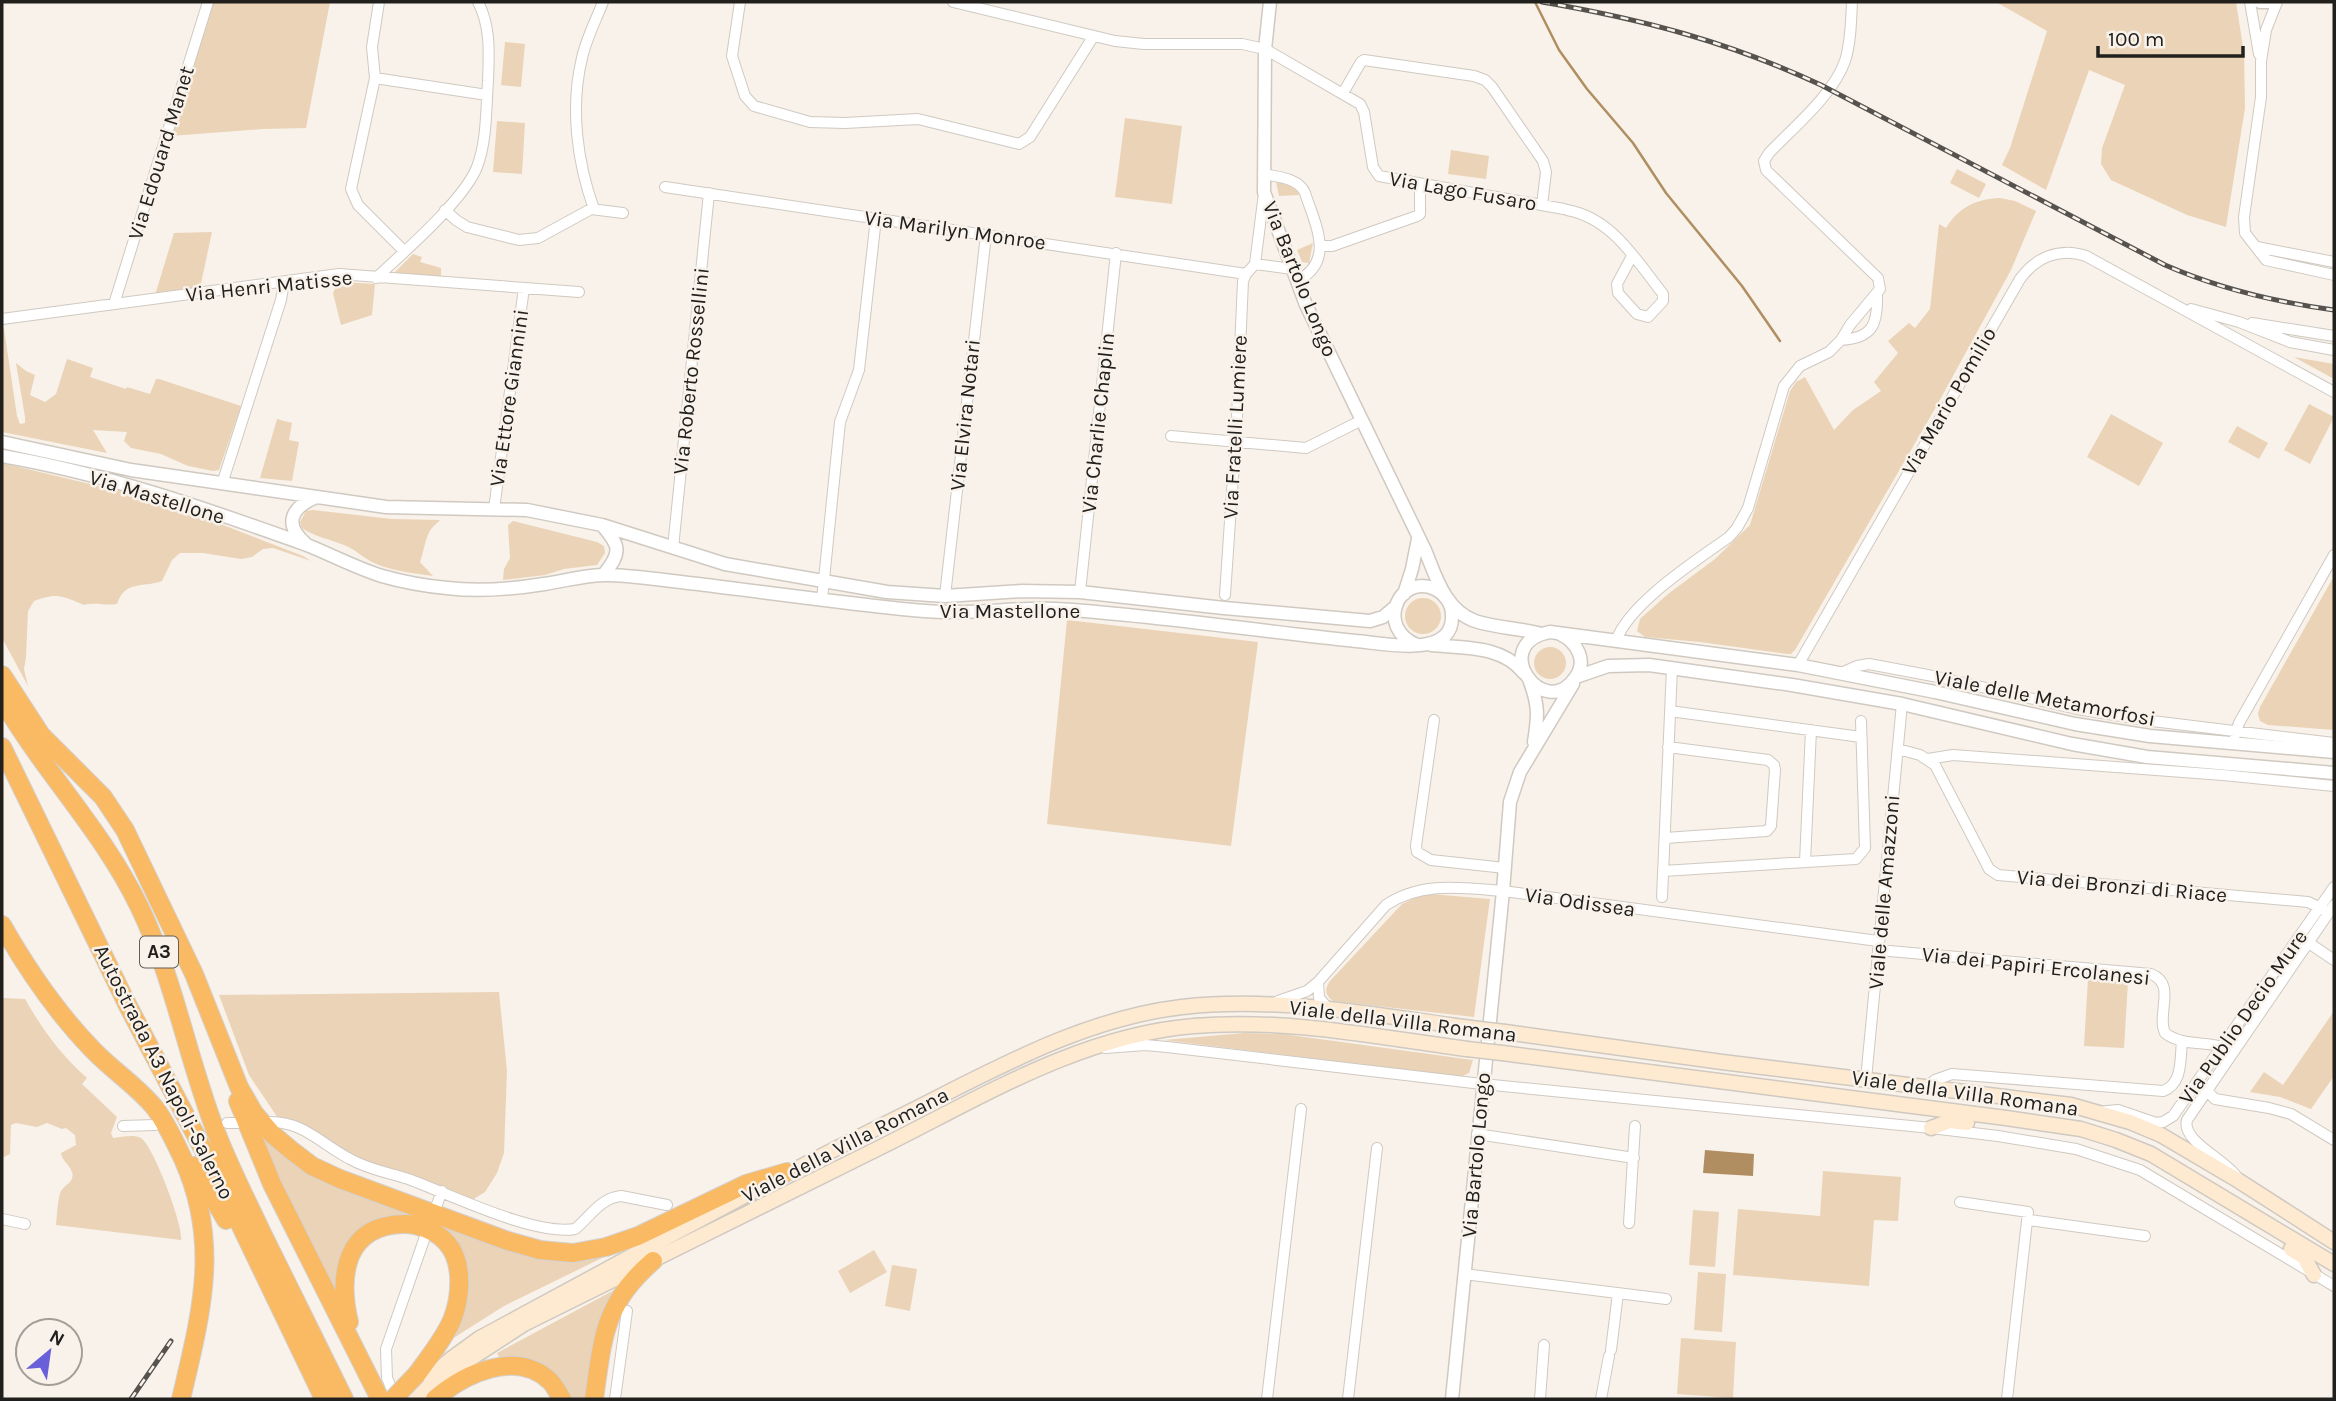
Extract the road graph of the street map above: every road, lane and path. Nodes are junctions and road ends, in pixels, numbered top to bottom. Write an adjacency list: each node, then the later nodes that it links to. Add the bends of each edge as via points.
1 (208, 2): 46 (street, Via Edouard Manet)
2 (379, 2): 16 (street, via 372,47)
3 (478, 2): 18 (street, via 489,40)
4 (603, 2): 26 (street, via 582,58 577,94 579,142)
5 (740, 2): 13 (street, via 732,56 745,96 754,106 810,122 918,119 1019,145 1030,137)
6 (953, 2): 13 (street)
7 (1270, 2): 14 (street, Via Bartolo Longo)
8 (1852, 2): 44 (street, via 1849,45 1838,75 1764,161 1766,170 1878,278)
9 (2250, 2): 15 (street)
10 (2260, 2): 11 (street)
11 (2270, 2)
12 (2277, 2): 15 (street)
13 (1093, 37): 14 (street)
14 (1265, 49): 17 (street, Via Lago Fusaro); 19 (street, Via Bartolo Longo)
15 (2261, 61): 30 (street, via 2244,217 2245,233)
16 (375, 78): 18 (street); 32 (street, via 351,189 358,205)
17 (1343, 93): 20 (street, Via Lago Fusaro, via 1362,108 1375,173); 24 (street, via 1361,62 1367,60 1485,80 1545,164)
18 (487, 94): 25 (street, via 477,166 466,187)
19 (1263, 174): 22 (street, Via Bartolo Longo); 31 (street, via 1302,186)
20 (1420, 185): 24 (street, Via Lago Fusaro); 31 (street, via 1417,216)
21 (665, 187): 23 (street, Via Marilyn Monroe)
22 (1264, 192): 36 (street); 38 (street, Via Bartolo Longo)
23 (709, 193): 28 (street, Via Marilyn Monroe); 67 (street, Via Roberto Rossellini)
24 (1542, 205): 34 (street, Via Lago Fusaro, via 1588,215 1604,225)
25 (445, 209): 26 (street, via 467,227 519,240 538,237); 32 (street)
26 (594, 209): 27 (street)
27 (623, 213)
28 (877, 218): 29 (street, Via Marilyn Monroe); 70 (street, via 859,370 840,422)
29 (986, 235): 33 (street, Via Marilyn Monroe); 74 (street, Via Elvira Notari)
30 (2253, 244): 35 (street); 39 (street, via 2266,260)
31 (1321, 246): 38 (street, via 1310,269)
32 (404, 251): 40 (street)
33 (1116, 253): 37 (street, Via Marilyn Monroe); 71 (street, Via Charlie Chaplin)
34 (1632, 256): 34 (street, Via Lago Fusaro, via 1664,297 1648,317 1637,314 1618,293 1617,284)
35 (2334, 262)
36 (1255, 264): 37 (street); 38 (street)
37 (1246, 274): 57 (street, Via Fratelli Lumiere)
38 (1294, 275): 54 (street, Via Bartolo Longo)
39 (2334, 275)
40 (376, 278): 41 (street, Via Henri Matisse, via 339,274); 42 (street, Via Henri Matisse)
41 (284, 282): 46 (street, Via Henri Matisse); 61 (street)
42 (524, 288): 43 (street, Via Henri Matisse); 63 (street, Via Ettore Giannini)
43 (579, 292)
44 (1877, 296): 50 (street); 50 (street, via 1877,318 1870,329 1861,337)
45 (2162, 298): 48 (street, Via Mario Pomilio); 51 (street, Via Mario Pomilio); 82 (street, Via Mario Pomilio, via 2080,254 2052,254 2030,266)
46 (114, 304): 47 (street, Via Henri Matisse)
47 (2, 319)
48 (2239, 322): 49 (street); 51 (street, via 2241,335); 52 (street, via 2290,342)
49 (2334, 336)
50 (1841, 340): 80 (street, via 1829,352 1800,366 1784,386 1748,508 1737,528 1648,599)
51 (2250, 346): 53 (street, Via Mario Pomilio)
52 (2334, 351)
53 (2334, 392)
54 (1362, 420): 57 (street, via 1306,448); 65 (street, Via Bartolo Longo)
55 (1171, 436): 57 (street)
56 (2, 442): 59 (street, Via Mastellone)
57 (1236, 443): 73 (street, Via Fratelli Lumiere)
58 (2, 456): 60 (street, Via Mastellone)
59 (131, 470): 60 (street, via 125,476); 61 (street, Via Mastellone)
60 (128, 484): 66 (street, Via Mastellone)
61 (222, 484): 62 (street, Via Mastellone)
62 (315, 498): 63 (street, Via Mastellone, via 386,507); 66 (street, via 299,506 292,521 298,537)
63 (494, 509): 64 (street, Via Mastellone, via 527,510)
64 (602, 524): 67 (street, Via Mastellone); 69 (street, via 618,551)
65 (1418, 539): 72 (street); 76 (street, Via Bartolo Longo)
66 (310, 546): 69 (street, Via Mastellone, via 379,575 450,589 537,586)
67 (673, 548): 70 (street, Via Mastellone, via 725,564)
68 (2334, 555): 96 (street)
69 (604, 575): 75 (street, Via Mastellone)
70 (823, 582): 74 (street, Via Mastellone); 75 (street)
71 (1080, 592): 74 (street, Via Mastellone); 77 (street, Via Mastellone, via 1370,621)
72 (1404, 594): 76 (street, via 1427,587); 77 (street)
73 (1225, 595)
74 (945, 596)
75 (822, 599): 81 (street, Via Mastellone, via 951,612 1050,608 1129,614)
76 (1447, 599): 78 (street, Via Bartolo Longo, via 1476,621); 81 (street, via 1452,614 1449,630 1438,642)
77 (1395, 607): 81 (street, via 1401,635)
78 (1541, 634): 79 (street); 87 (street, via 1525,648 1522,659)
79 (1560, 634): 80 (street, Viale delle Metamorfosi); 86 (street, via 1577,648 1580,666)
80 (1616, 641): 82 (street, Viale delle Metamorfosi)
81 (1424, 645): 87 (street, via 1504,656)
82 (1798, 665): 84 (street, Viale delle Metamorfosi); 88 (street)
83 (1672, 668): 86 (street, Viale delle Metamorfosi, via 1618,665); 88 (street, Viale delle Metamorfosi); 92 (street)
84 (1841, 673): 89 (street, Viale delle Metamorfosi); 96 (street, Viale delle Metamorfosi, via 1869,664 2077,709)
85 (2, 674): 123 (highway, via 41,735 103,797 125,830)
86 (1576, 677): 87 (street, via 1558,690 1542,690); 103 (street, Via Bartolo Longo)
87 (1527, 678): 103 (street, Via Bartolo Longo, via 1539,714)
88 (1792, 685): 91 (street, Viale delle Metamorfosi)
89 (1903, 685): 91 (street, Viale delle Metamorfosi); 98 (street, Viale delle Metamorfosi, via 2074,724)
90 (2, 699): 176 (highway, Autostrada A3 Napoli-Salerno / A3, via 138,904 172,988 223,1149)
91 (1902, 704): 102 (street, Viale delle Amazzoni); 106 (street, Viale delle Metamorfosi, via 2147,757)
92 (1670, 711): 95 (street); 101 (street)
93 (1434, 720): 110 (street, via 1417,852 1431,860)
94 (1861, 721): 97 (street)
95 (1811, 730): 97 (street); 109 (street)
96 (2236, 730): 98 (street); 99 (street, Viale delle Metamorfosi)
97 (1861, 737): 109 (street, via 1863,853 1856,859)
98 (2234, 743): 104 (street, Viale delle Metamorfosi)
99 (2334, 743)
100 (2, 747): 170 (highway, Autostrada A3 Napoli-Salerno / A3)
101 (1668, 747): 108 (street); 108 (street, via 1768,760 1775,770 1767,831)
102 (1898, 748): 105 (street); 118 (street, Viale delle Amazzoni)
103 (1532, 749): 110 (street, Via Bartolo Longo, via 1513,788)
104 (2334, 752)
105 (1928, 759): 107 (street, via 1953,755); 115 (street, Via dei Bronzi di Riace, via 1941,774 1988,867 1998,875 2308,902)
106 (2334, 773)
107 (2334, 786)
108 (1665, 838): 111 (street)
109 (1805, 862): 111 (street)
110 (1505, 868): 113 (street, Via Bartolo Longo)
111 (1663, 872): 114 (street)
112 (2334, 887): 115 (street, Via Publio Decio Mure)
113 (1503, 891): 118 (street, Via Odissea); 120 (street, Via Odissea, via 1446,886 1398,897); 130 (street, Via Bartolo Longo)
114 (1662, 897)
115 (2328, 908): 117 (street, Via Publio Decio Mure)
116 (2, 925): 137 (highway, A3, via 77,1031 146,1099)
117 (2304, 940): 119 (street); 125 (street, Via Publio Decio Mure); 127 (street, Via Publio Decio Mure)
118 (1878, 946): 124 (street, Via dei Papiri Ercolanesi, via 2151,974 2161,979 2165,989 2162,1031); 128 (street, Viale delle Amazzoni)
119 (2334, 960)
120 (1318, 982): 121 (street, Via Odissea, via 1289,998); 122 (street, via 1320,998)
121 (1259, 1005): 122 (main road, Viale della Villa Romana); 148 (main road, Viale della Villa Romana, via 1183,1007 1112,1020 1056,1040)
122 (1328, 1008): 128 (main road, Viale della Villa Romana, bridge)
123 (214, 1025): 148 (highway, via 254,1113 312,1166 540,1250 606,1247 746,1184); 172 (highway, via 272,1184)
124 (2182, 1041): 125 (street); 131 (street, via 2178,1078 2163,1091 1952,1074)
125 (2223, 1046): 127 (street); 129 (street, Via Publio Decio Mure)
126 (1084, 1050): 130 (street, Viale della Villa Romana, via 1145,1045); 135 (main road, Viale della Villa Romana, bridge, via 1158,1031 1247,1023); 162 (main road, Viale della Villa Romana, via 981,1096)
127 (2234, 1052): 132 (street, Via Publio Decio Mure)
128 (1866, 1079): 131 (main road, Viale della Villa Romana)
129 (2198, 1082): 132 (street); 134 (street, Via Publio Decio Mure, via 2173,1116 2163,1122 2118,1110)
130 (1482, 1084): 143 (street, Viale della Villa Romana); 144 (street, Via Bartolo Longo)
131 (1926, 1087): 134 (main road, Viale della Villa Romana)
132 (2206, 1091): 145 (street, via 2215,1099 2291,1114); 149 (street, Via Publio Decio Mure, via 2187,1120 2187,1131)
133 (1301, 1109): 184 (street)
134 (2098, 1112): 149 (main road, Viale della Villa Romana, via 2161,1135)
135 (2006, 1118): 143 (main road, via 1987,1125 1950,1121); 155 (main road, Viale della Villa Romana, via 2081,1129 2128,1144)
136 (1294, 1119): 183 (street)
137 (159, 1122): 141 (street); 170 (highway, A3, via 209,1190); 174 (highway, A3, via 190,1174 205,1244 203,1301)
138 (269, 1122): 150 (street, via 292,1124 361,1165)
139 (227, 1123): 140 (street)
140 (240, 1123)
141 (123, 1126)
142 (1636, 1126): 147 (street)
143 (1931, 1128): 165 (street, Viale della Villa Romana, via 2076,1149 2129,1166)
144 (1477, 1135): 147 (street); 164 (street, Via Bartolo Longo)
145 (2334, 1138)
146 (1377, 1148): 185 (street)
147 (1634, 1158): 157 (street)
148 (787, 1172): 173 (main road, Viale della Villa Romana, via 481,1338 451,1359)
149 (2239, 1181): 161 (main road, Viale della Villa Romana)
150 (442, 1192): 152 (street, via 477,1207 566,1231 575,1229 613,1197); 153 (street)
151 (1961, 1202): 156 (street, via 2028,1212)
152 (667, 1205)
153 (436, 1207)
154 (2, 1219): 158 (street)
155 (2261, 1219): 163 (main road, Viale della Villa Romana); 165 (main road, via 2270,1235 2304,1257)
156 (2029, 1220): 160 (street); 189 (street)
157 (1629, 1223)
158 (26, 1224)
159 (426, 1234): 178 (street, via 386,1349 387,1378)
160 (2145, 1236)
161 (2334, 1242)
162 (653, 1261): 173 (main road, Viale della Villa Romana, via 524,1324); 181 (highway, via 636,1276 608,1319)
163 (2334, 1264)
164 (1464, 1274): 167 (street); 186 (street, Via Bartolo Longo)
165 (2314, 1275): 166 (street, Viale della Villa Romana)
166 (2334, 1286)
167 (1618, 1293): 168 (street); 188 (street)
168 (1666, 1299)
169 (626, 1311): 182 (street)
170 (287, 1322): 175 (highway, Autostrada A3 Napoli-Salerno / A3)
171 (1544, 1345): 187 (street)
172 (358, 1355): 173 (highway, via 343,1282 355,1245 388,1224 429,1229 447,1243 460,1278 458,1301); 177 (highway)
173 (424, 1391): 178 (highway, bridge); 179 (main road, Viale della Villa Romana); 180 (highway, via 509,1366 539,1373 552,1382)
174 (181, 1399)
175 (324, 1399)
176 (344, 1399)
177 (380, 1399)
178 (395, 1399)
179 (405, 1399)
180 (562, 1399)
181 (594, 1399)
182 (615, 1399)
183 (1261, 1399)
184 (1267, 1399)
185 (1348, 1399)
186 (1452, 1399)
187 (1540, 1399)
188 (1601, 1399)
189 (2007, 1399)

